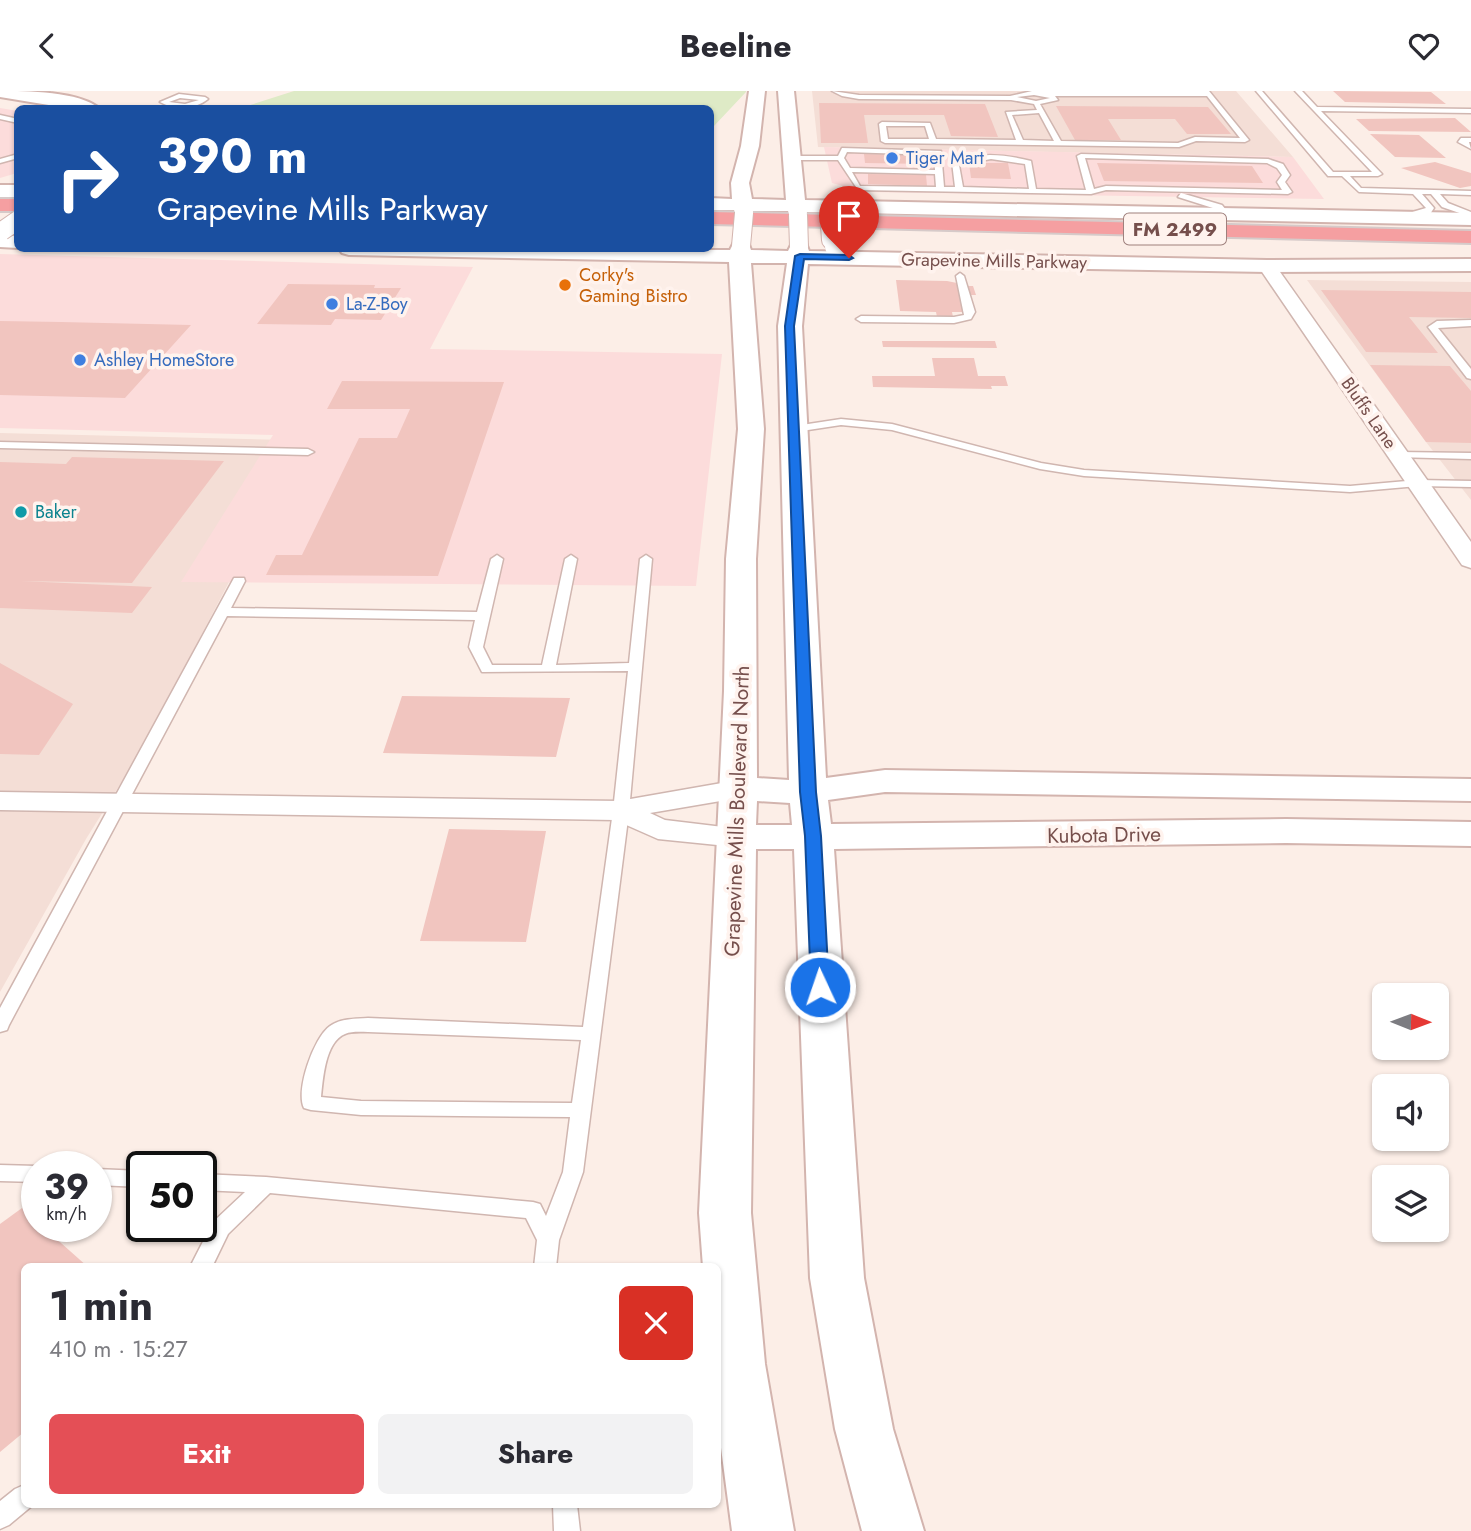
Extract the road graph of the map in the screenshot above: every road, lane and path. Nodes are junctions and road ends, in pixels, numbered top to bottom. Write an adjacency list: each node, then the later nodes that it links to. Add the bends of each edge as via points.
1 (757, 91): 35 (main road, Grapevine Mills Boulevard North)
2 (786, 91): 29 (main road)
3 (835, 91): 10 (lane, via 859,97)
4 (1259, 91): 34 (lane, via 1331,174)
5 (1298, 91): 20 (lane)
6 (1031, 92): 9 (lane); 10 (lane)
7 (1207, 92): 9 (lane); 15 (lane)
8 (5, 94): 16 (main road); 17 (main road)
9 (1044, 94): 11 (lane, via 1056,99)
10 (1012, 98): 12 (lane)
11 (1052, 102): 12 (lane); 13 (lane)
12 (1036, 103): 22 (lane)
13 (1175, 103)
14 (1202, 103): 15 (lane)
15 (1216, 104): 26 (lane, via 1249,141)
16 (42, 105)
17 (79, 105)
18 (174, 105): 19 (lane, via 163,102 179,96 205,99)
19 (190, 105)
20 (1315, 109): 21 (lane); 34 (lane, via 1378,174)
21 (1471, 111)
22 (1041, 112): 25 (lane, via 1008,113); 26 (lane)
23 (933, 140): 23 (lane, via 928,124 883,124 886,141); 25 (lane)
24 (1471, 140): 27 (lane, via 1461,140)
25 (1020, 142): 26 (lane)
26 (1059, 143)
27 (1471, 147)
28 (1260, 152): 31 (lane)
29 (791, 158): 30 (lane); 49 (main road)
30 (840, 158): 32 (lane); 33 (lane, via 845,150 938,152)
31 (1268, 161): 39 (lane, via 1286,175 1281,182 1288,192); 41 (lane, via 1081,156)
32 (848, 170): 33 (lane); 36 (lane, via 858,188)
33 (939, 172): 36 (lane)
34 (1344, 174): 42 (lane, via 1359,190)
35 (740, 183): 44 (main road); 47 (main road, Grapevine Mills Boulevard North)
36 (940, 189): 37 (lane)
37 (959, 189): 38 (lane); 40 (lane, via 955,164 990,158 1027,163)
38 (978, 189): 40 (lane); 50 (lane)
39 (1173, 190): 41 (lane, via 1106,188); 51 (lane, via 1220,208)
40 (1033, 191): 41 (lane)
41 (1091, 192)
42 (1416, 192): 43 (lane); 54 (lane, via 1430,208)
43 (1433, 192): 45 (lane); 52 (lane, via 1445,205)
44 (714, 193)
45 (1471, 193)
46 (714, 205): 47 (main road)
47 (744, 209): 49 (main road); 61 (main road, Grapevine Mills Boulevard North, bridge)
48 (883, 209): 49 (main road); 50 (main road); 60 (main road, bridge, via 846,216 830,225 831,240 839,248)
49 (797, 211): 59 (main road, bridge)
50 (983, 211): 51 (main road)
51 (1226, 215): 54 (main road)
52 (1471, 217): 54 (main road)
53 (714, 218): 56 (highway, Grapevine Mills Parkway / FM 2499)
54 (1401, 218)
55 (714, 233): 57 (highway, Grapevine Mills Parkway / FM 2499)
56 (1471, 237)
57 (1471, 249)
58 (521, 252): 61 (main road, Grapevine Mills Parkway)
59 (799, 252): 60 (main road, Grapevine Mills Parkway); 61 (main road, Grapevine Mills Parkway); 65 (main road)
60 (872, 258): 63 (main road, Grapevine Mills Parkway); 65 (main road, via 839,269)
61 (740, 260): 69 (main road, Grapevine Mills Boulevard North)
62 (1471, 265): 63 (main road, Grapevine Mills Parkway)
63 (1267, 266): 73 (street, Bluffs Lane)
64 (960, 276): 66 (lane, via 968,317)
65 (809, 290): 70 (main road, via 790,326)
66 (861, 319)
67 (1471, 323): 68 (lane, via 1433,327)
68 (1471, 376)
69 (751, 429): 70 (main road); 91 (main road, Grapevine Mills Boulevard North, via 741,559)
70 (795, 429): 75 (lane, via 841,422 892,427 1084,473 1350,489); 87 (main road)
71 (0, 445): 72 (lane)
72 (308, 452)
73 (1398, 455): 74 (lane); 75 (street, Bluffs Lane)
74 (1471, 456)
75 (1418, 483): 76 (lane); 80 (street, Bluffs Lane)
76 (1471, 484)
77 (497, 559): 83 (lane)
78 (571, 559): 85 (lane)
79 (646, 559): 84 (lane)
80 (1471, 560)
81 (239, 581): 82 (lane)
82 (223, 612): 83 (lane); 89 (lane)
83 (483, 616): 85 (lane, via 476,647 487,669)
84 (635, 667): 85 (lane); 90 (lane)
85 (548, 669)
86 (1471, 790): 87 (main road, via 885,781)
87 (808, 792): 91 (main road); 93 (main road)
88 (0, 801): 89 (street)
89 (120, 803): 90 (street); 94 (lane)
90 (621, 811): 91 (street, via 657,829); 91 (street, via 648,802 718,794); 95 (lane)
91 (738, 813): 93 (main road, Kubota Drive); 108 (main road, Grapevine Mills Boulevard North, via 725,1213 737,1364)
92 (1471, 834): 93 (main road, Kubota Drive, via 1286,831)
93 (813, 836): 109 (main road, via 837,1277 864,1429)
94 (0, 1025)
95 (591, 1034): 96 (lane); 96 (lane, via 368,1025 340,1028 327,1036 312,1085 311,1103 361,1108)
96 (581, 1110): 101 (lane, via 573,1172)
97 (0, 1173): 98 (lane)
98 (21, 1174)
99 (217, 1183): 100 (lane)
100 (265, 1185): 101 (lane, via 533,1210); 102 (lane, via 220,1228)
101 (548, 1240): 103 (lane)
102 (203, 1263)
103 (545, 1263)
104 (21, 1500): 106 (lane)
105 (565, 1508): 107 (lane)
106 (0, 1517)
107 (567, 1531)
108 (763, 1531)
109 (893, 1531)

